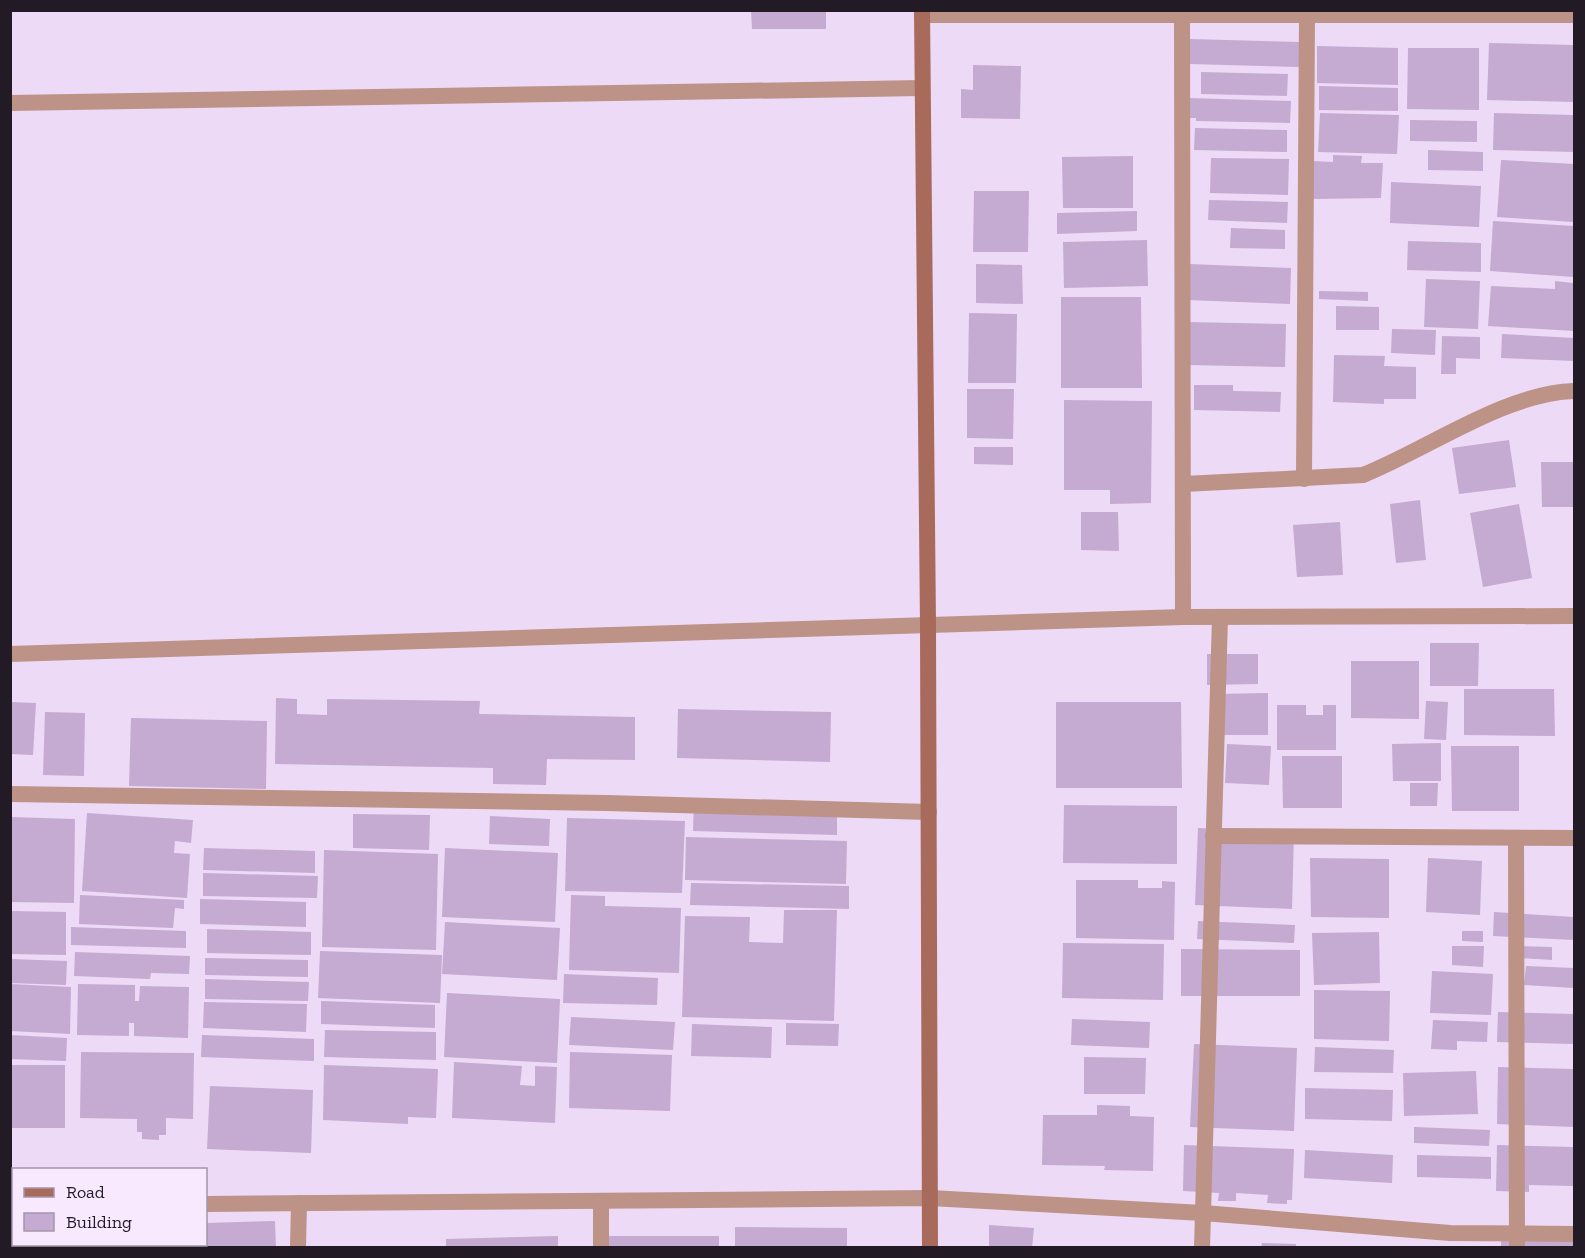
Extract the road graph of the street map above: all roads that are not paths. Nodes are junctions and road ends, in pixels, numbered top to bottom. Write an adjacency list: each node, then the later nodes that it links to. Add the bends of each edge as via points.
1 (922, 13): 2 (street); 5 (main road)
2 (1182, 14): 3 (street); 9 (street)
3 (1307, 15): 4 (street); 8 (street)
4 (1575, 15)
5 (922, 88): 6 (street); 13 (main road)
6 (10, 103)
7 (1575, 391): 8 (street, via 1523,400 1363,475)
8 (1304, 479): 9 (street)
9 (1184, 484): 11 (street)
10 (1575, 616): 12 (street)
11 (1183, 617): 12 (street); 13 (street)
12 (1220, 617): 17 (street)
13 (928, 625): 14 (street); 16 (main road)
14 (10, 654)
15 (10, 794): 16 (street)
16 (929, 812): 20 (main road)
17 (1213, 836): 18 (street); 24 (street)
18 (1516, 838): 19 (street); 26 (street)
19 (1575, 838)
20 (930, 1198): 21 (street); 24 (street); 29 (main road)
21 (602, 1201): 22 (street); 28 (street)
22 (299, 1203): 23 (street); 27 (street)
23 (207, 1204)
24 (1203, 1213): 26 (street); 30 (street)
25 (1575, 1234): 26 (street)
26 (1517, 1240)
27 (298, 1248)
28 (601, 1248)
29 (930, 1248)
30 (1202, 1248)

